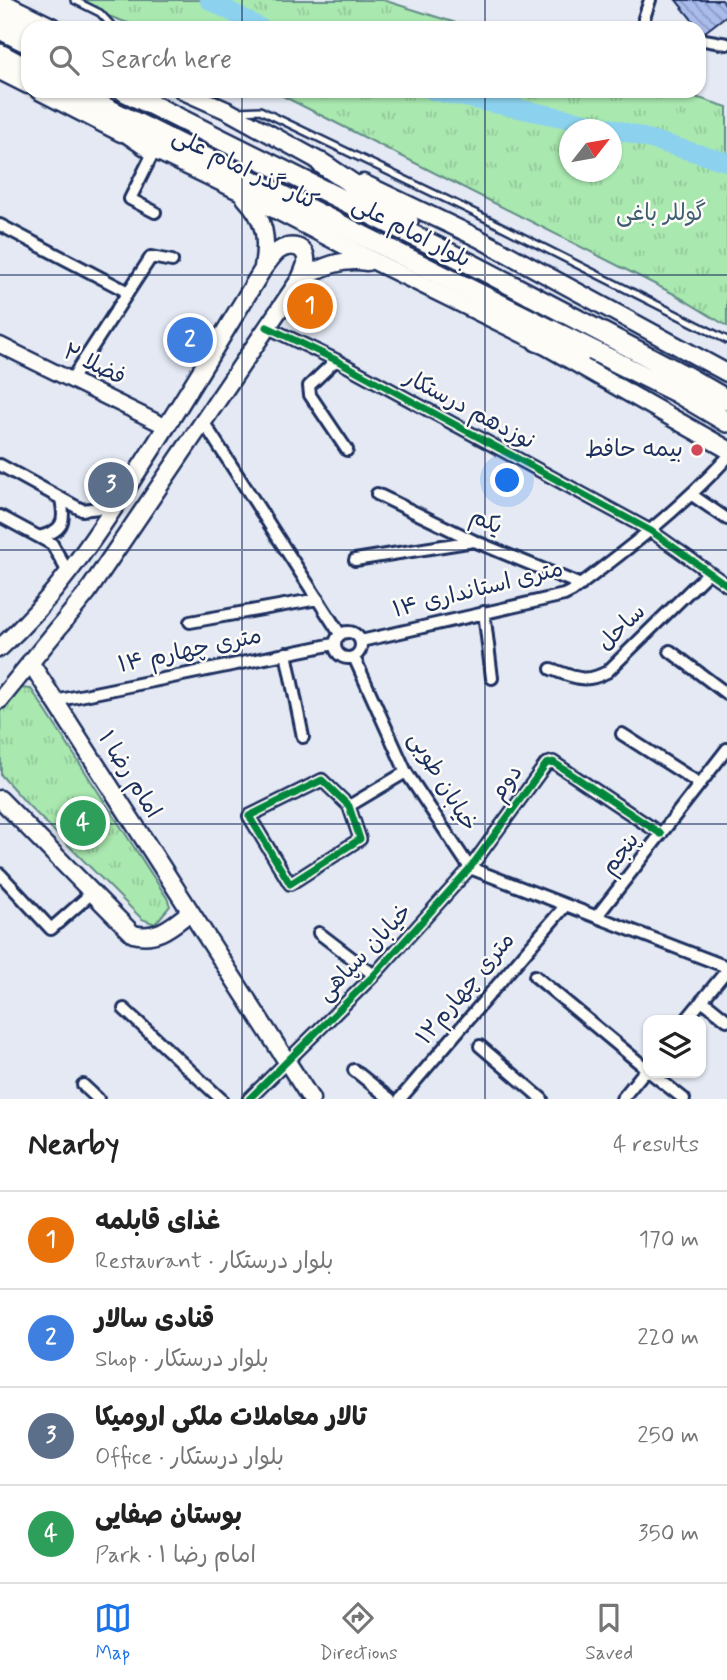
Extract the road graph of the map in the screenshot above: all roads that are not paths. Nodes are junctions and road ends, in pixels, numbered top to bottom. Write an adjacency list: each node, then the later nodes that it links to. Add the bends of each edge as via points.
1 (74, 0): 6 (lane)
2 (650, 0): 7 (street)
3 (0, 1): 5 (main road)
4 (0, 16): 8 (highway)
5 (41, 21)
6 (107, 21)
7 (644, 21)
8 (21, 22)
9 (0, 29): 10 (highway)
10 (21, 40)
11 (706, 40): 12 (street)
12 (727, 44)
13 (0, 54): 14 (highway)
14 (21, 65)
15 (0, 71): 16 (main road)
16 (21, 82)
17 (52, 98): 23 (main road, کنار گذر امام علی)
18 (75, 98): 23 (highway)
19 (86, 98): 41 (highway, بلوار امام علی)
20 (138, 98): 30 (highway, بلوار امام علی)
21 (199, 98): 22 (main road, کنار گذر امام علی)
22 (228, 111): 24 (main road, کنار گذر امام علی); 35 (lane, via 260,110)
23 (154, 151): 25 (main road, کنار گذر امام علی); 26 (street, via 130,199)
24 (321, 163): 30 (highway); 39 (main road, کنار گذر امام علی, via 478,238)
25 (237, 190): 29 (main road, کنار گذر امام علی); 31 (main road, via 258,212 263,225)
26 (155, 212)
27 (0, 225): 33 (street)
28 (172, 261): 33 (street, via 151,257)
29 (378, 263): 32 (main road, via 351,260 323,266); 36 (main road, کنار گذر امام علی)
30 (473, 265): 42 (highway, بلوار امام علی)
31 (263, 269): 32 (main road, via 276,252 300,248 306,263); 45 (main road)
32 (300, 279): 34 (main road)
33 (128, 292): 40 (street)
34 (267, 327): 38 (street, نوزدهم درستکار); 43 (main road)
35 (727, 340)
36 (537, 341): 41 (highway); 46 (main road, کنار گذر امام علی)
37 (0, 345): 40 (street, فضلا ۲)
38 (336, 360): 47 (street, via 309,386 310,395); 56 (street, نوزدهم درستکار)
39 (727, 373)
40 (71, 380): 45 (street, فضلا ۲)
41 (676, 392): 44 (highway, بلوار امام علی)
42 (727, 400)
43 (204, 422): 64 (street); 73 (main road, via 88,593)
44 (727, 422)
45 (167, 427): 53 (main road)
46 (727, 449)
47 (347, 450)
48 (727, 458): 51 (street, ۱۴ متری استانداری)
49 (0, 465): 52 (street)
50 (377, 494): 58 (street, یکم)
51 (692, 495): 55 (street); 56 (street, ۱۴ متری استانداری)
52 (61, 499): 53 (street, via 82,510); 57 (street, via 61,525 52,534)
53 (116, 506): 61 (main road)
54 (0, 516): 57 (street)
55 (727, 519)
56 (651, 531): 60 (street, نوزدهم درستکار); 62 (street, ۱۴ متری استانداری)
57 (39, 537): 61 (street, via 52,544)
58 (474, 541): 59 (street); 62 (street, یکم)
59 (355, 560)
60 (709, 572): 63 (street, نوزدهم درستکار); 74 (street, ساحل, via 607,672 581,679)
61 (69, 574): 69 (main road)
62 (581, 585): 65 (street, ۱۴ متری استانداری, via 564,595)
63 (727, 585)
64 (318, 599): 66 (street); 67 (street)
65 (484, 612): 68 (street, ۱۴ متری استانداری); 75 (street)
66 (190, 622)
67 (337, 639): 68 (street, via 352,632); 71 (street, ۱۴ متری چهارم); 72 (street, via 336,651 347,659)
68 (361, 641): 72 (street)
69 (0, 648)
70 (670, 651): 76 (street)
71 (286, 653): 78 (street, ۱۴ متری چهارم); 80 (street)
72 (354, 657): 82 (street, خیابان طوبی)
73 (30, 662): 77 (main road); 78 (main road, امام رضا ۱)
74 (551, 669)
75 (492, 678)
76 (727, 694)
77 (0, 700)
78 (55, 701): 91 (main road, امام رضا ۱)
79 (622, 734): 83 (street)
80 (303, 737)
81 (726, 751): 83 (street, پنجم)
82 (406, 772): 85 (street); 87 (street, خیابان طوبی)
83 (700, 784): 86 (street, پنجم)
84 (0, 799): 89 (main road)
85 (349, 806): 85 (street, via 321,780 249,816 290,884 360,839)
86 (661, 834): 87 (street, دوم, via 553,762 537,773); 92 (street, پنجم)
87 (470, 868): 90 (street, خیابان طوبی); 95 (street, خیابان سپاهی)
88 (0, 874): 89 (street, via 51,929)
89 (93, 892): 91 (main road, via 133,934 146,937 162,933)
90 (565, 906): 92 (street, خیابان طوبی); 113 (street, ۱۲متری چهارم)
91 (189, 913): 102 (main road, امام رضا ۱)
92 (597, 916): 94 (street, خیابان طوبی)
93 (319, 933): 95 (street)
94 (727, 968): 97 (street)
95 (373, 975): 102 (street, خیابان سپاهی)
96 (535, 976): 103 (street)
97 (702, 1000): 99 (street); 100 (street)
98 (124, 1009): 109 (street)
99 (690, 1015)
100 (727, 1020)
101 (480, 1046): 114 (street)
102 (285, 1061): 110 (street, خیابان سپاهی); 111 (main road, امام رضا ۱)
103 (643, 1065)
104 (354, 1070): 112 (street)
105 (643, 1076): 115 (street)
106 (659, 1078): 116 (street)
107 (82, 1085): 108 (street)
108 (98, 1099)
109 (221, 1099)
110 (249, 1099)
111 (311, 1099)
112 (390, 1099)
113 (400, 1099)
114 (542, 1099)
115 (622, 1099)
116 (684, 1099)

